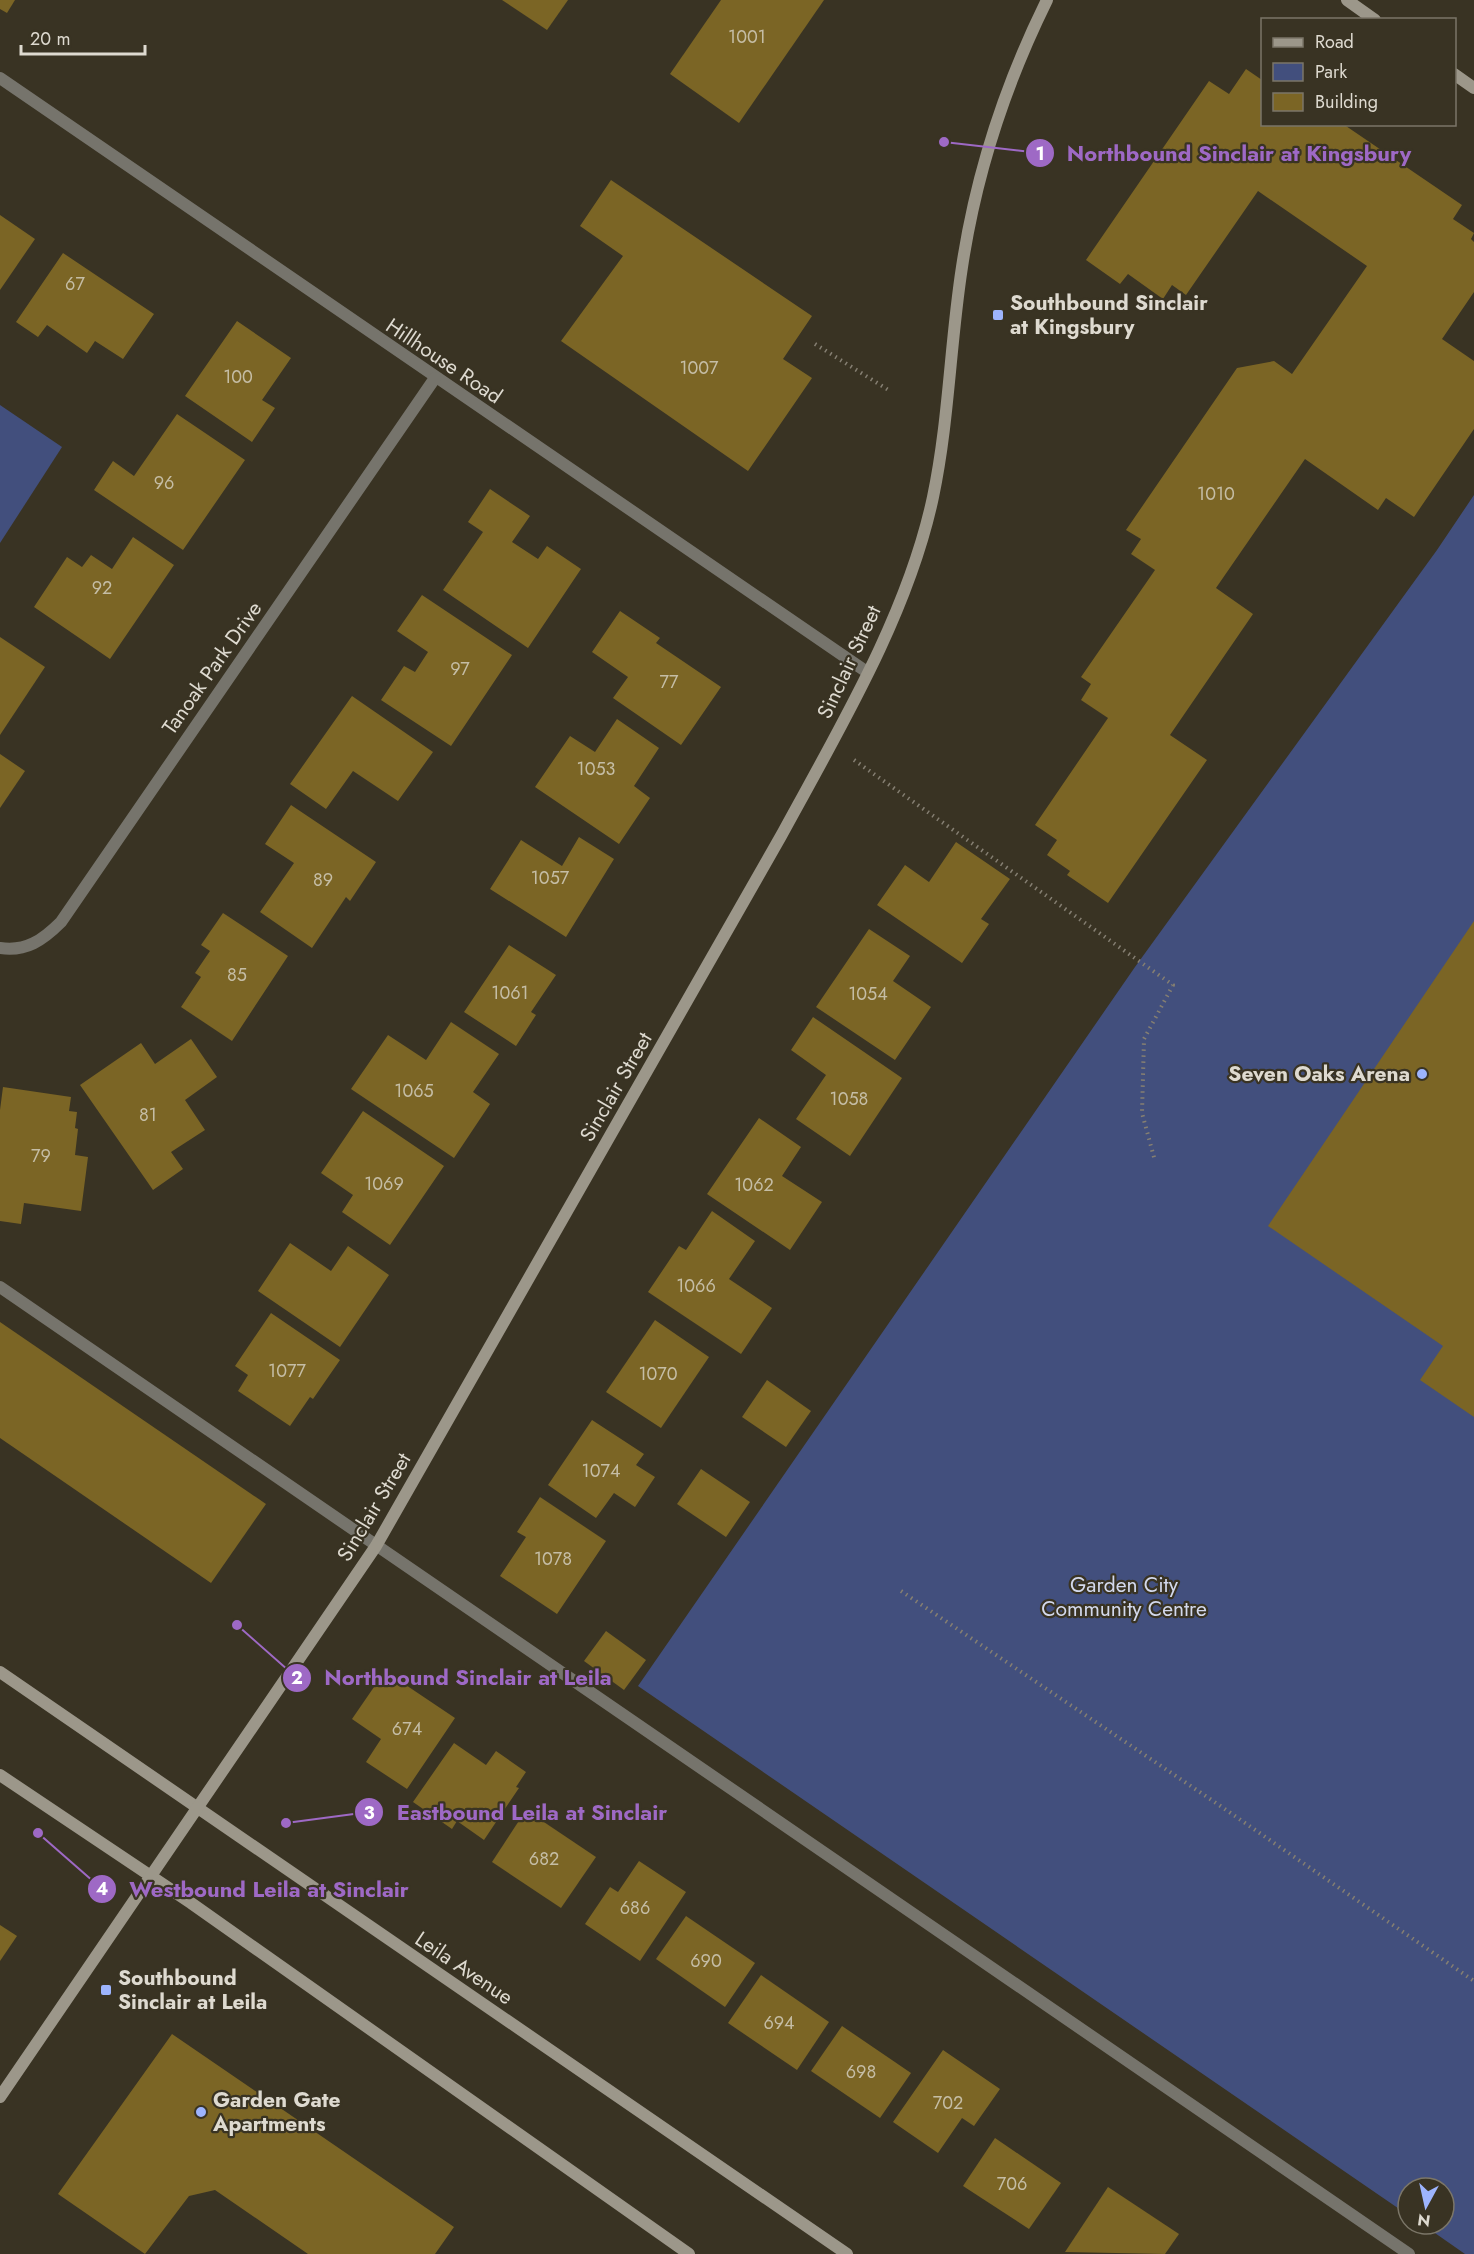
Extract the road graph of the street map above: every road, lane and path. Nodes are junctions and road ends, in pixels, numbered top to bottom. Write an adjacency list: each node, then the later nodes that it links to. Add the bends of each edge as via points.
1 (1047, 0): 10 (street, Sinclair Street, via 996,120 976,192 962,267 932,498 917,554)
2 (1347, 0): 3 (street)
3 (1372, 18)
4 (1456, 75): 6 (street)
5 (0, 78): 8 (street, Hillhouse Road)
6 (1474, 88)
7 (815, 344): 9 (path)
8 (435, 378): 10 (street, Hillhouse Road); 12 (street, Tanoak Park Drive, via 61,922 38,942 24,948)
9 (890, 391)
10 (867, 672): 11 (street, Sinclair Street)
11 (831, 744): 13 (path, via 1173,985 1144,1039 1142,1113); 15 (street, Sinclair Street)
12 (0, 948)
13 (1155, 1161)
14 (0, 1287): 15 (street)
15 (376, 1546): 19 (street, Sinclair Street); 25 (street)
16 (901, 1591): 21 (path)
17 (0, 1672): 19 (street, Leila Avenue)
18 (0, 1775): 20 (street)
19 (196, 1808): 20 (street, Sinclair Street); 24 (street, Leila Avenue)
20 (153, 1876): 22 (street, Sinclair Street); 23 (street)
21 (1474, 1981)
22 (0, 2097)
23 (680, 2252)
24 (847, 2254)
25 (1409, 2254)

